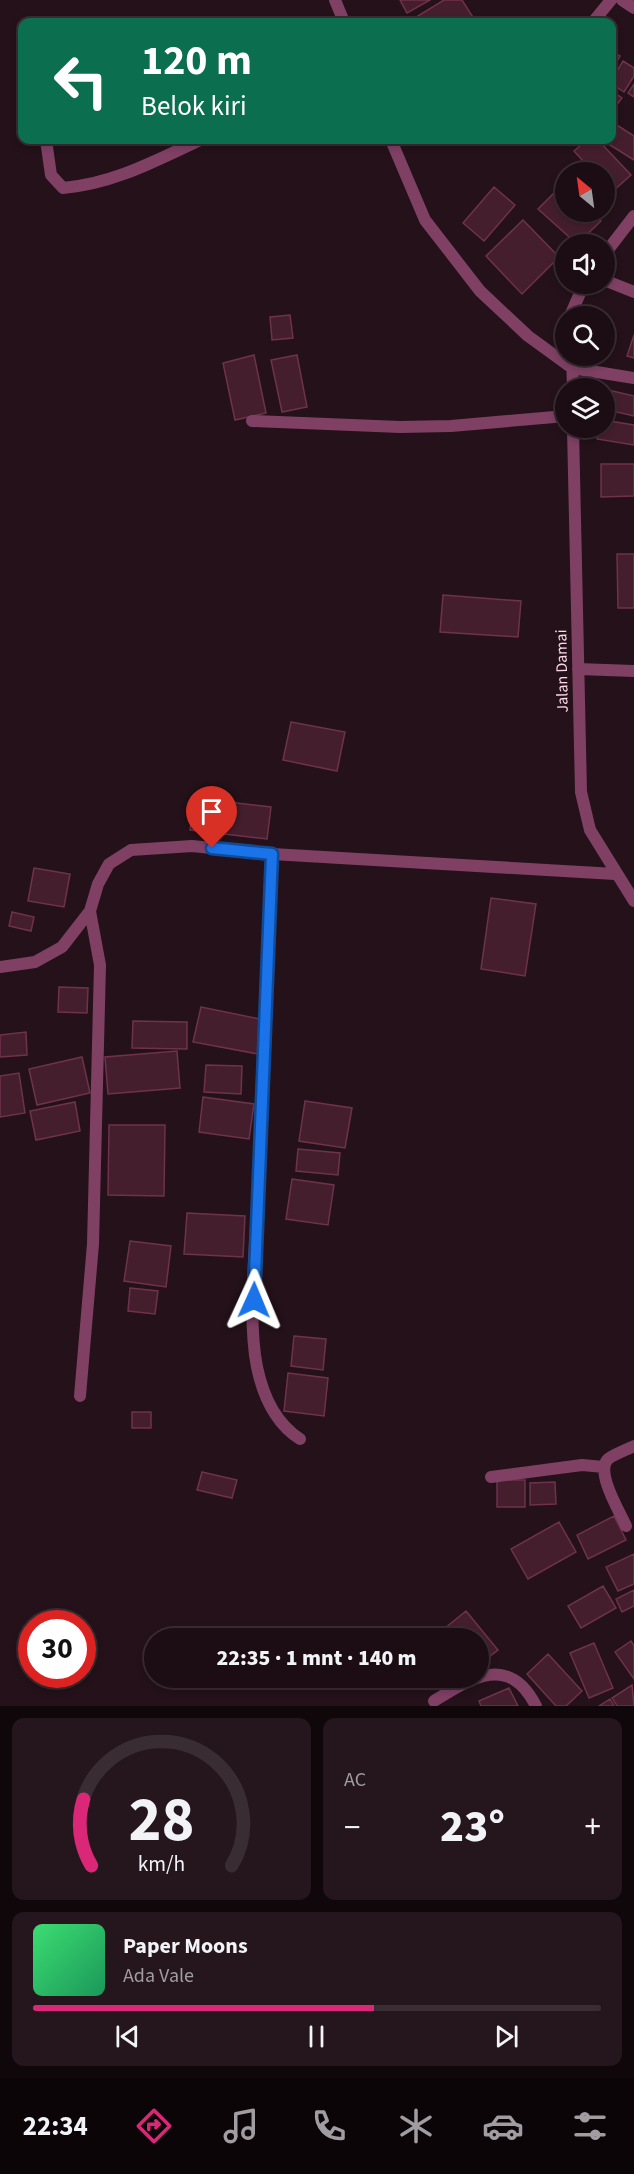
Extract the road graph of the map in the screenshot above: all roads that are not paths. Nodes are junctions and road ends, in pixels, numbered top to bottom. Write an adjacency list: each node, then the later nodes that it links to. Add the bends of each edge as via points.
1 (335, 0): 5 (street)
2 (611, 0): 6 (street)
3 (622, 0): 4 (street)
4 (634, 8)
5 (342, 18)
6 (596, 18)
7 (47, 144): 8 (street, via 51,175 63,188 101,183 128,174)
8 (192, 144)
9 (393, 144): 14 (street, via 425,220 480,291 528,336)
10 (634, 216): 11 (street)
11 (615, 241)
12 (615, 284): 13 (street)
13 (634, 292)
14 (555, 352)
15 (588, 366): 16 (street)
16 (634, 378)
17 (555, 417): 18 (street, via 400,427)
18 (252, 421)
19 (573, 438): 20 (street, Jalan Damai)
20 (578, 669): 21 (street); 23 (street, Jalan Damai, via 581,792 590,830)
21 (634, 671)
22 (272, 854): 23 (street); 25 (street, via 192,846 131,850 109,864); 28 (street, via 254,1333 261,1383 285,1429)
23 (615, 874): 24 (street, Jalan Damai)
24 (634, 901)
25 (90, 910): 26 (street, via 62,947 35,962); 27 (street, via 100,965 93,1244)
26 (0, 967)
27 (80, 1396)
28 (300, 1439)
29 (634, 1446): 30 (street, via 608,1460)
30 (604, 1467): 31 (street, via 582,1465); 32 (street, via 604,1477)
31 (491, 1477)
32 (626, 1526)
33 (434, 1701): 34 (street, via 470,1679 495,1673 513,1678)
34 (536, 1706)

